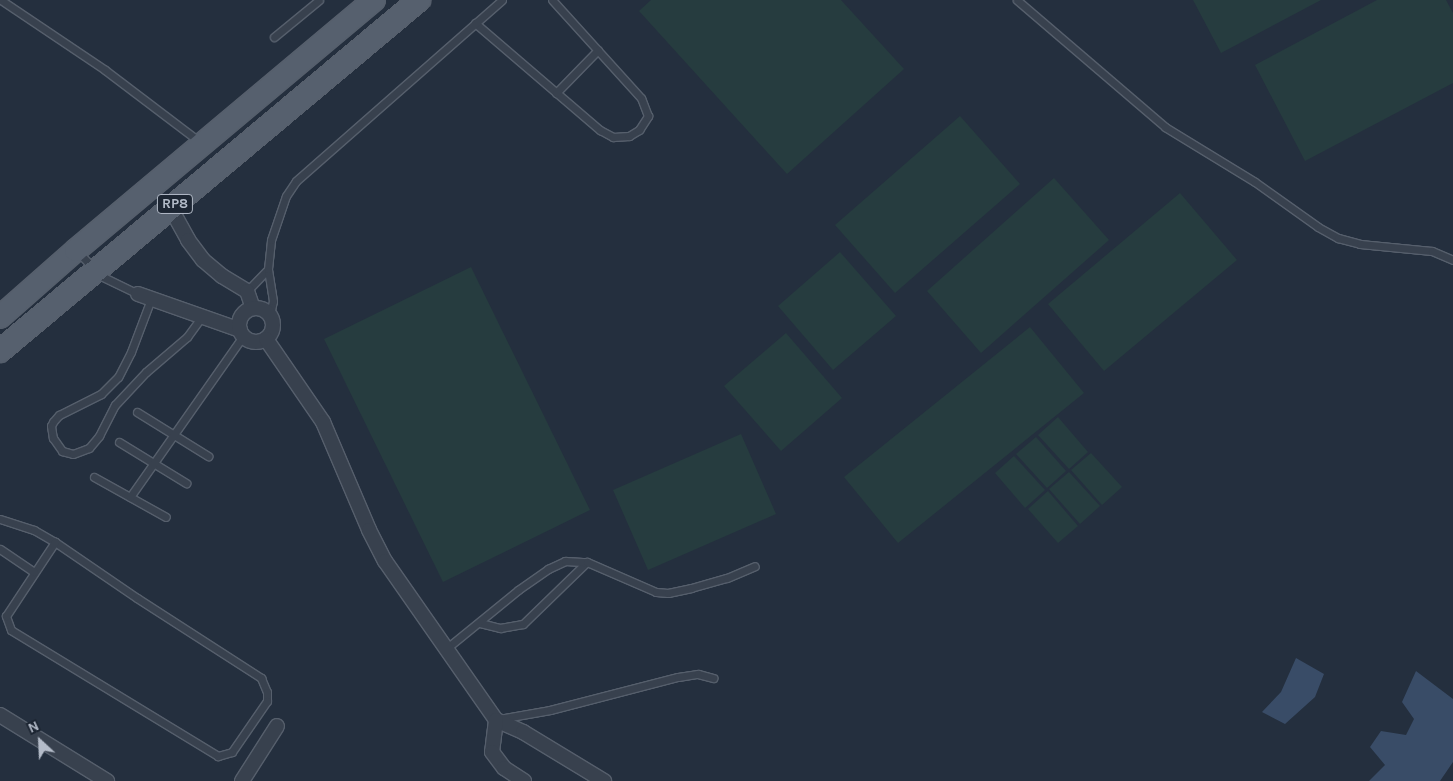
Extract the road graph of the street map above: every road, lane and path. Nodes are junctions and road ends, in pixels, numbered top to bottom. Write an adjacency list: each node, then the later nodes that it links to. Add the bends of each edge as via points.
1 (1, 0): 12 (lane, via 129,87)
2 (318, 0): 9 (lane)
3 (374, 0): 12 (main road, RP8)
4 (419, 0): 13 (main road, RP8)
5 (502, 0): 8 (lane)
6 (552, 0): 10 (lane)
7 (1017, 0): 15 (lane, via 1165,127 1255,182 1318,227 1338,238 1360,244 1432,251)
8 (475, 23): 11 (lane); 16 (lane, via 296,181 286,196 273,232)
9 (274, 37)
10 (598, 50): 11 (lane); 11 (lane, via 645,105 648,116 639,130 629,136 613,137)
11 (556, 93)
12 (202, 144): 14 (main road, RP8)
13 (170, 207): 17 (main road, RP8); 18 (street, via 203,260)
14 (76, 250): 17 (lane); 23 (main road, RP8)
15 (1453, 260)
16 (268, 269): 18 (lane); 21 (lane, via 273,295)
17 (95, 270): 19 (lane); 26 (main road, RP8)
18 (247, 291): 20 (street)
19 (144, 296): 22 (street); 22 (lane, via 132,352 118,377 101,394 59,415 53,422 52,438 62,451 73,454 89,448 115,405 146,372 187,337)
20 (253, 308): 21 (street, via 262,309); 24 (street, via 243,314)
21 (270, 315): 25 (street, via 273,330)
22 (202, 316): 24 (street)
23 (0, 317)
24 (242, 333): 25 (street, via 252,341); 28 (lane)
25 (266, 339): 43 (street, via 324,422 385,561)
26 (0, 351)
27 (137, 412): 28 (lane)
28 (174, 435): 30 (lane); 31 (lane)
29 (119, 442): 31 (lane)
30 (208, 456)
31 (154, 464): 33 (lane); 34 (lane)
32 (94, 477): 34 (lane)
33 (186, 483)
34 (130, 497): 35 (lane)
35 (166, 517)
36 (0, 518): 37 (lane)
37 (56, 542): 41 (lane); 41 (lane, via 261,678 267,701 232,752 218,756 11,630 6,616)
38 (0, 550): 41 (lane)
39 (587, 562): 40 (lane, via 656,592 692,588); 42 (lane, via 575,560 556,564 518,590); 42 (lane, via 522,624 500,628)
40 (755, 566)
41 (34, 572)
42 (480, 623): 43 (lane)
43 (447, 648): 46 (street)
44 (713, 678): 46 (lane, via 698,674 678,677 550,710)
45 (0, 715): 48 (street)
46 (496, 720): 50 (street, via 492,752 504,768); 51 (street, via 523,732)
47 (277, 726): 49 (street)
48 (107, 781)
49 (242, 781)
50 (524, 781)
51 (604, 781)

